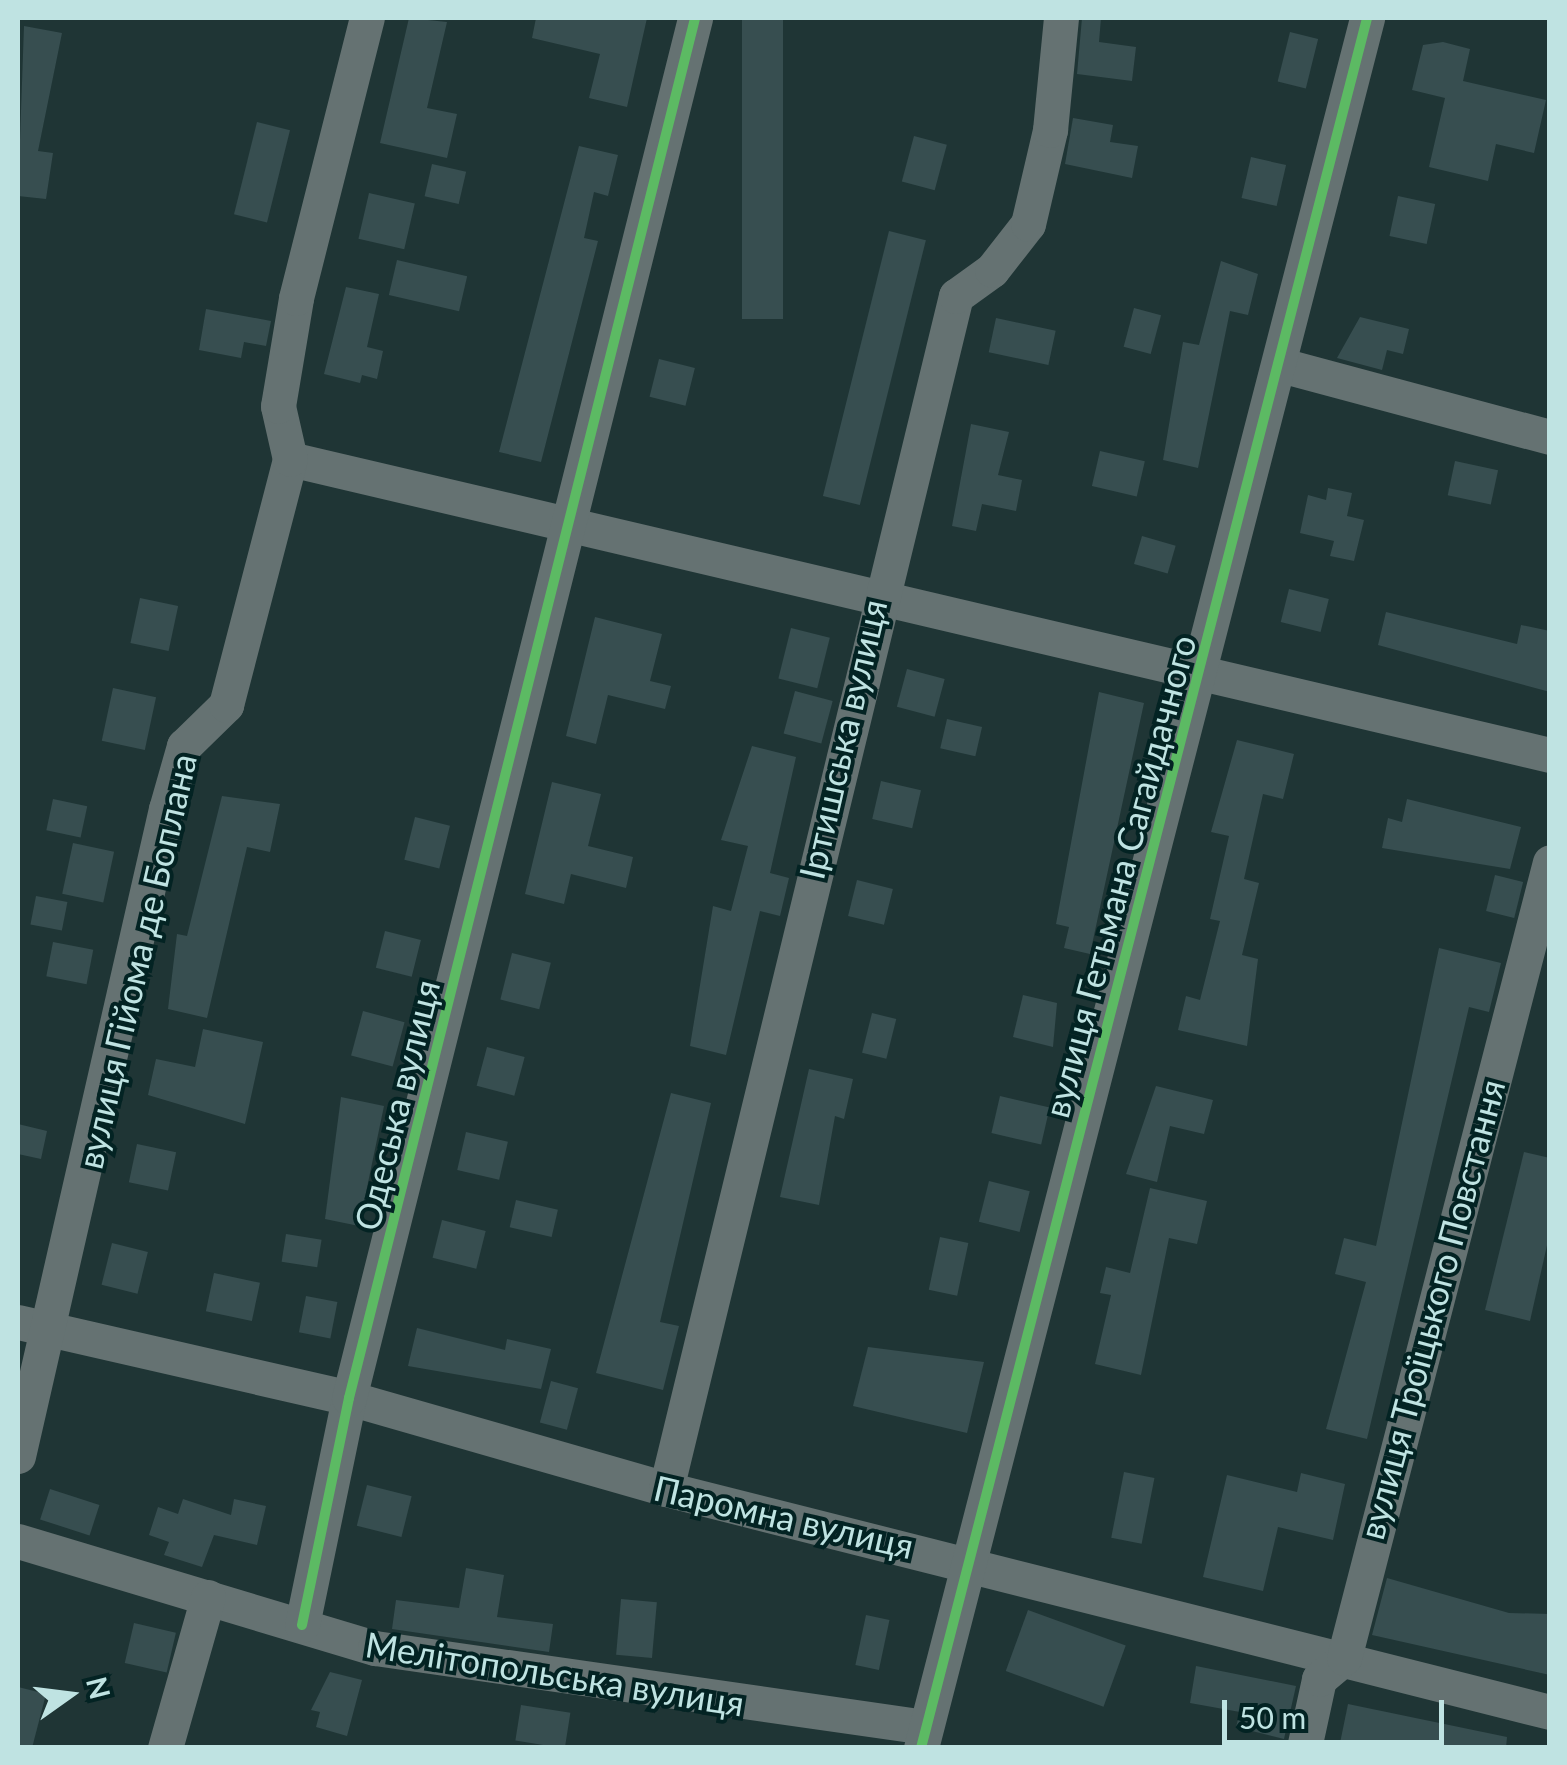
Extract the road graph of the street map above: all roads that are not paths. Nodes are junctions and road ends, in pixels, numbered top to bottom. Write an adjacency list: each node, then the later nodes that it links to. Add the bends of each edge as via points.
1 (366, 18): 7 (street, вулиця Гійома де Боплана, via 296,298 278,406)
2 (694, 18): 8 (street, Одеська вулиця)
3 (1062, 18): 9 (street, Іртишська вулиця, via 1050,130 1028,224 992,270 956,296)
4 (1367, 18): 5 (street, вулиця Гетьмана Сагайдачного)
5 (1281, 365): 6 (street); 10 (street, вулиця Гетьмана Сагайдачного)
6 (1550, 437)
7 (290, 458): 8 (street); 13 (street, вулиця Гійома де Боплана, via 226,704 184,746)
8 (575, 524): 9 (street); 14 (street, Одеська вулиця)
9 (878, 592): 10 (street); 16 (street, Іртишська вулиця)
10 (1200, 670): 11 (street); 18 (street, вулиця Гетьмана Сагайдачного)
11 (1550, 755)
12 (1550, 862): 21 (street, вулиця Троїцького Повстання)
13 (33, 1326): 14 (street, Паромна вулиця); 15 (street, вулиця Гійома де Боплана)
14 (349, 1398): 16 (street, Паромна вулиця); 20 (street, Одеська вулиця)
15 (18, 1456)
16 (666, 1489): 18 (street, Паромна вулиця)
17 (18, 1541): 19 (street, Мелітопольська вулиця)
18 (967, 1559): 21 (street, Паромна вулиця); 23 (street, вулиця Гетьмана Сагайдачного)
19 (208, 1597): 20 (street, Мелітопольська вулиця); 24 (street)
20 (302, 1625): 23 (street, Мелітопольська вулиця, via 482,1669)
21 (1344, 1658): 22 (street, Паромна вулиця); 25 (street, вулиця Троїцького Повстання, via 1318,1679)
22 (1550, 1712)
23 (923, 1737)
24 (165, 1748)
25 (1304, 1748)

